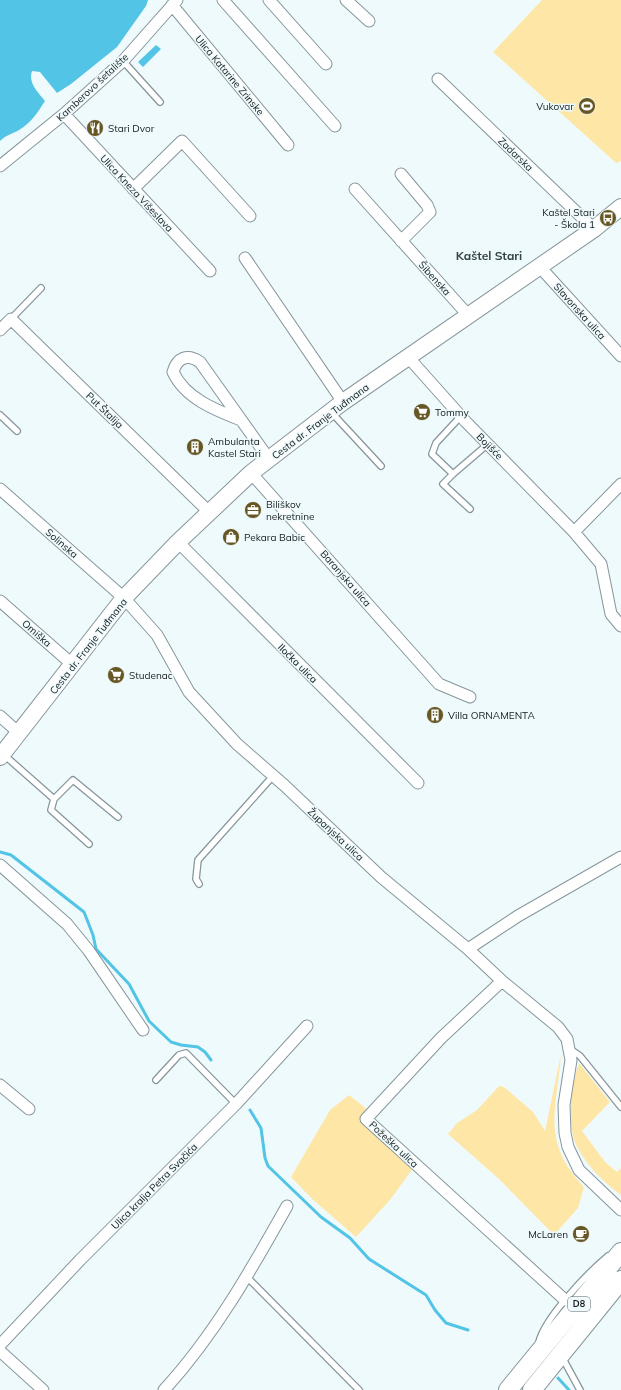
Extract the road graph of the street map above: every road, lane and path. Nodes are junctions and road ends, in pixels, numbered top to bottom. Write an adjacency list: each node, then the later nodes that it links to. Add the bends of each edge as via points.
1 (223, 0): 11 (street)
2 (268, 0): 7 (street)
3 (346, 0): 5 (street)
4 (175, 3): 6 (street, Kamberovo šetalište); 12 (street, Ulica Katarine Zrinske)
5 (369, 21)
6 (123, 61): 9 (lane); 10 (street, Kamberovo šetalište)
7 (326, 64)
8 (438, 79): 19 (street, Zadarska)
9 (160, 102)
10 (64, 114): 13 (street, Kamberovo šetalište); 15 (street, Ulica Kneza Višeslava)
11 (335, 126)
12 (288, 145)
13 (0, 166)
14 (401, 174): 20 (street, via 430,212)
15 (133, 188): 18 (street, via 182,141); 23 (street, Ulica Kneza Višeslava)
16 (355, 189): 20 (street, Šibenska)
17 (621, 207): 19 (main road, Cesta dr. Franje Tuđmana)
18 (250, 216)
19 (594, 230): 22 (main road, Cesta dr. Franje Tuđmana)
20 (401, 241): 25 (street, Šibenska)
21 (245, 258): 30 (street)
22 (539, 266): 25 (main road, Cesta dr. Franje Tuđmana); 28 (street, Slavonska ulica)
23 (210, 271)
24 (41, 288): 26 (lane)
25 (468, 315): 29 (main road, Cesta dr. Franje Tuđmana)
26 (10, 320): 27 (street); 43 (street, Put Štalija)
27 (0, 330)
28 (621, 356)
29 (408, 357): 30 (main road, Cesta dr. Franje Tuđmana); 32 (street, Bojišće)
30 (336, 407): 36 (main road, Cesta dr. Franje Tuđmana); 37 (lane)
31 (0, 415): 34 (lane)
32 (461, 416): 35 (street, Bojišće); 39 (lane, via 436,443 432,454)
33 (241, 420): 33 (street, via 200,362 190,356 175,365 177,380 192,395 212,408); 36 (street)
34 (17, 431)
35 (488, 444): 39 (lane); 44 (street, Bojišće)
36 (269, 459): 38 (main road, Cesta dr. Franje Tuđmana)
37 (381, 466)
38 (251, 473): 43 (main road, Cesta dr. Franje Tuđmana); 50 (street, Baranjska ulica, via 439,684)
39 (453, 474): 42 (lane, via 443,484)
40 (621, 484): 44 (street)
41 (0, 489): 46 (street, Solinska)
42 (470, 509)
43 (209, 512): 45 (main road, Cesta dr. Franje Tuđmana)
44 (574, 532): 48 (street, Bojišće, via 601,564 611,614)
45 (178, 542): 46 (main road, Cesta dr. Franje Tuđmana); 55 (street, Iločka ulica)
46 (124, 598): 49 (main road, Cesta dr. Franje Tuđmana); 54 (street, Županjska ulica, via 157,635 189,692 237,744)
47 (0, 601): 49 (street, Omiška)
48 (621, 626)
49 (73, 665): 52 (main road, Cesta dr. Franje Tuđmana)
50 (470, 697)
51 (0, 716): 52 (street)
52 (20, 734): 53 (main road, Cesta dr. Franje Tuđmana)
53 (2, 756): 56 (lane)
54 (273, 776): 61 (lane, via 198,860 196,879); 62 (street, Županjska ulica, via 381,877)
55 (418, 783)
56 (54, 799): 57 (lane, via 73,780); 58 (lane, via 52,810)
57 (118, 817)
58 (89, 844)
59 (621, 857): 62 (street, via 518,916)
60 (0, 865): 65 (street, via 67,924 89,951)
61 (199, 884)
62 (468, 949): 63 (street, Županjska ulica)
63 (502, 981): 66 (street, Županjska ulica, via 558,1027 568,1039); 78 (street, Požeška ulica, via 441,1038 366,1119)
64 (307, 1026): 69 (street, Ulica kralja Petra Svačića)
65 (143, 1030)
66 (570, 1048): 70 (lane, Županjska ulica, via 580,1056); 73 (street, Županjska ulica, via 571,1060 564,1105 568,1147 579,1170)
67 (156, 1080): 69 (lane, via 179,1055 186,1053)
68 (0, 1085): 71 (street)
69 (236, 1104): 79 (street, Ulica kralja Petra Svačića, via 80,1260)
70 (621, 1107)
71 (29, 1109)
72 (287, 1206): 76 (street)
73 (619, 1209)
74 (621, 1246): 78 (lane, via 598,1264)
75 (621, 1252): 82 (main road, D8)
76 (247, 1277): 84 (street, via 186,1367); 85 (lane)
77 (621, 1280): 81 (main road, D8)
78 (566, 1300): 82 (lane, via 541,1336)
79 (0, 1345)
80 (0, 1351): 83 (street)
81 (560, 1354): 87 (main road, D8); 88 (lane)
82 (536, 1356): 86 (main road, D8)
83 (43, 1390)
84 (164, 1390)
85 (359, 1390)
86 (508, 1390)
87 (532, 1390)
88 (580, 1390)

